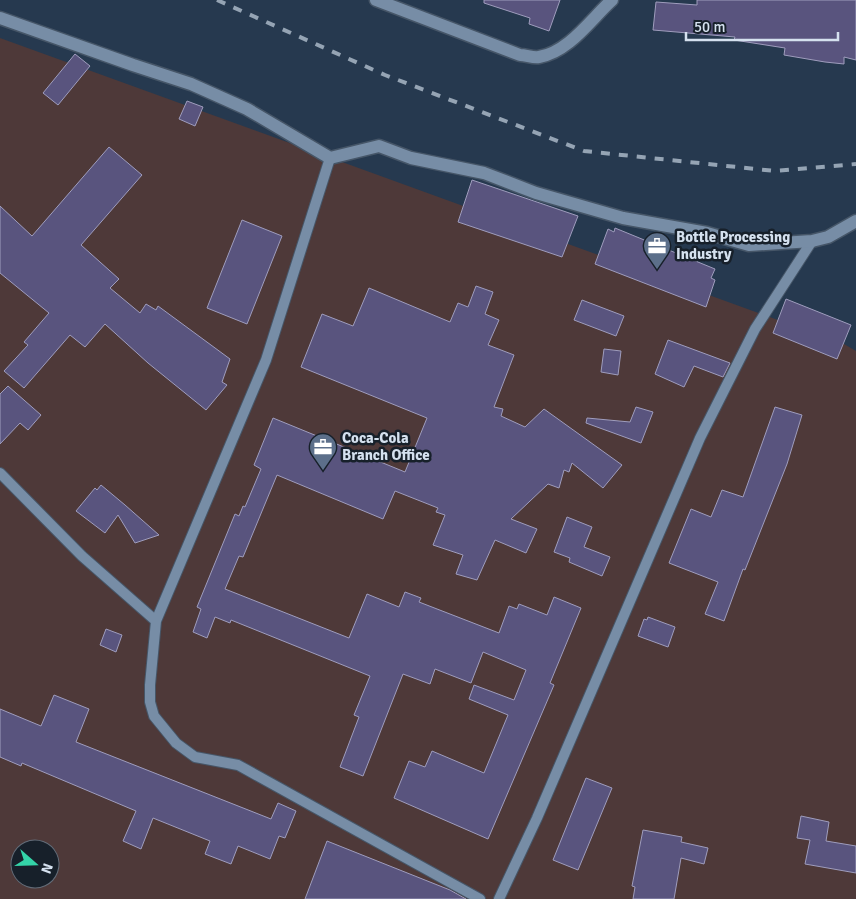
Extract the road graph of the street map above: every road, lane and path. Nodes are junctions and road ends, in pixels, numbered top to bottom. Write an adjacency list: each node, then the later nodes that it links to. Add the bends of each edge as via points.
1 (376, 0): 2 (street, via 520,55 538,57 555,51 574,37)
2 (612, 0)
3 (0, 18): 4 (street, via 191,84 247,110)
4 (330, 158): 6 (street, via 379,146 411,158 484,173 536,193 624,218 707,233 749,245); 8 (lane, via 266,360)
5 (856, 221): 6 (street, via 828,237)
6 (812, 241): 10 (lane, via 755,329 700,438)
7 (0, 473): 8 (lane, via 82,556)
8 (156, 621): 9 (lane, via 150,702 154,716 176,742 195,757 238,765)
9 (480, 899)
10 (499, 899)

